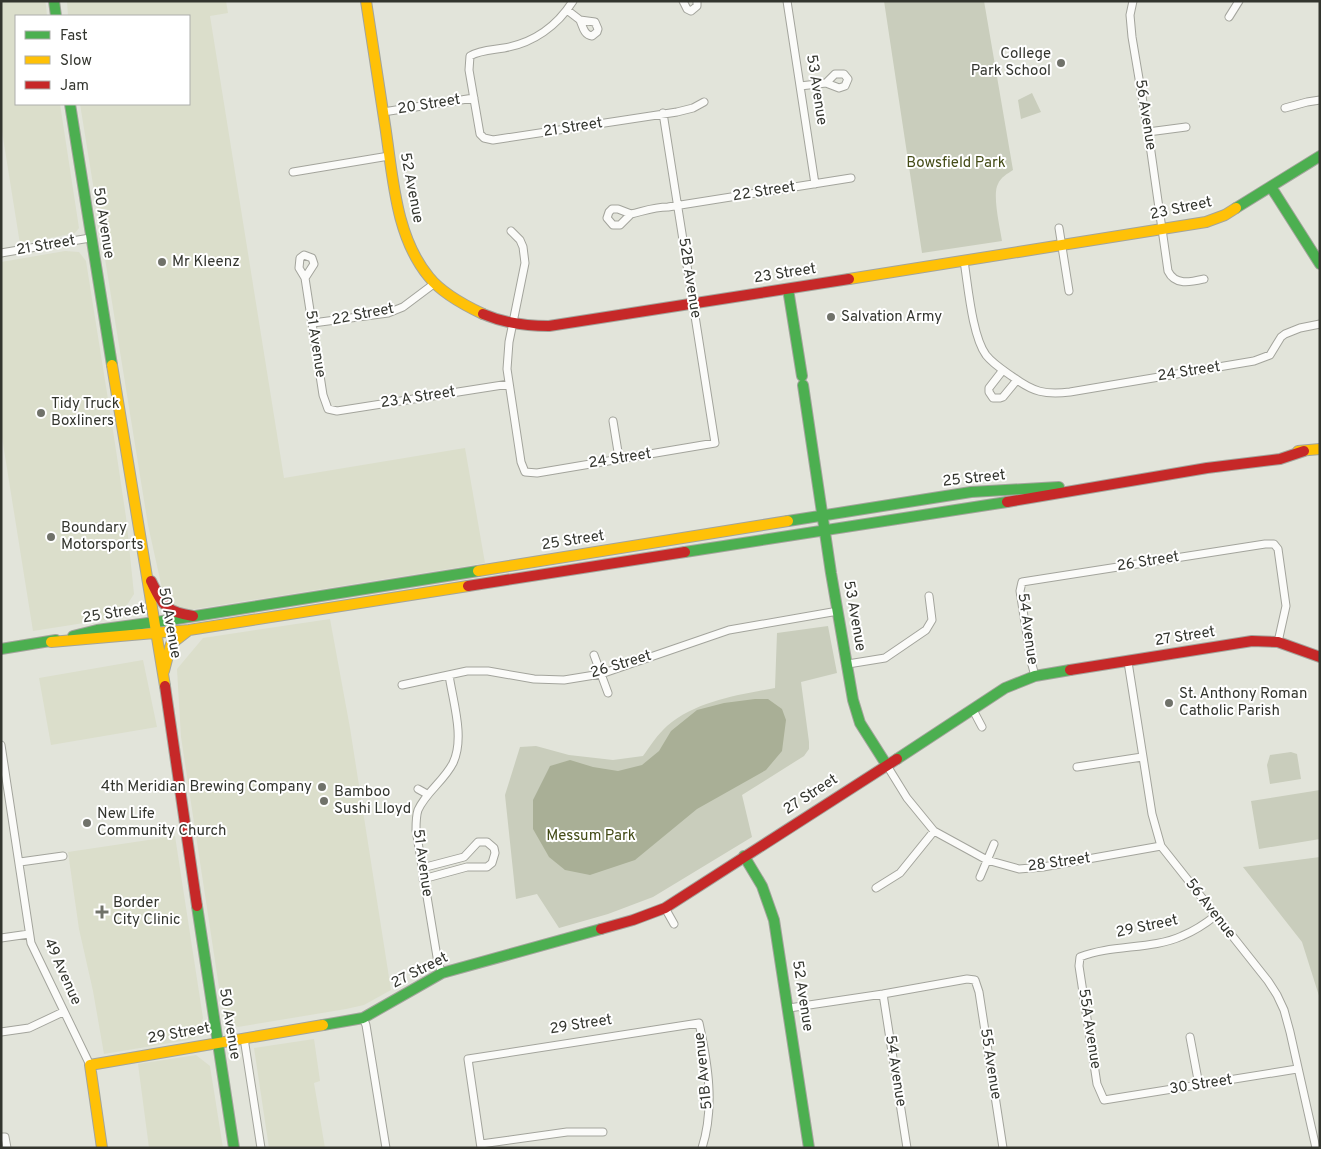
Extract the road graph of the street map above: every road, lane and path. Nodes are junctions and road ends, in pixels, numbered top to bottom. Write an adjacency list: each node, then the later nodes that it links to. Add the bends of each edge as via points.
1 (54, 1): 10 (main road)
2 (366, 1): 20 (main road, 52 Avenue)
3 (573, 1): 9 (street)
4 (683, 1): 5 (street, via 691,10 697,6)
5 (697, 1)
6 (787, 1): 14 (street, 53 Avenue)
7 (1133, 1): 23 (street, 56 Avenue, via 1130,24)
8 (1239, 1): 11 (street)
9 (567, 10): 12 (street); 15 (street, via 552,26 532,39 470,56)
10 (56, 15)
11 (1229, 18)
12 (580, 20)
13 (826, 83): 14 (street)
14 (800, 86): 28 (street, 53 Avenue)
15 (474, 98): 20 (street, 20 Street); 21 (street, 21 Street, via 480,134 493,140)
16 (1320, 100): 19 (street)
17 (704, 102): 21 (street, 21 Street, via 693,108)
18 (70, 105): 35 (main road, 50 Avenue)
19 (1285, 108)
20 (383, 112): 24 (main road, 52 Avenue)
21 (663, 114): 30 (street, 52B Avenue)
22 (1186, 127): 23 (street)
23 (1148, 132): 33 (street, 56 Avenue)
24 (389, 156): 26 (street); 42 (main road, 52 Avenue, via 402,228 415,256)
25 (1320, 156): 29 (main road, 23 Street)
26 (293, 172)
27 (851, 178): 28 (street, 22 Street)
28 (815, 184): 30 (street, 22 Street)
29 (1271, 187): 33 (main road, 23 Street, via 1216,219); 39 (main road)
30 (677, 206): 31 (street, 22 Street, via 645,214); 45 (street, 52B Avenue)
31 (634, 213)
32 (1059, 228): 36 (street)
33 (1162, 230): 36 (main road, 23 Street); 41 (street, 56 Avenue, via 1169,275 1183,282)
34 (511, 232): 47 (street, via 524,247 525,263)
35 (90, 238): 37 (street, 21 Street); 60 (main road, 50 Avenue)
36 (1062, 245): 38 (main road, 23 Street); 44 (street)
37 (1, 254)
38 (964, 261): 43 (main road, 23 Street); 49 (street, via 978,339 986,355)
39 (1320, 264)
40 (305, 278): 46 (street, 51 Avenue)
41 (1204, 279)
42 (435, 283): 46 (street, 22 Street, via 403,307 388,313); 47 (main road, 52 Avenue, via 472,310)
43 (788, 289): 45 (main road, 23 Street); 58 (main road, 53 Avenue)
44 (1069, 291)
45 (693, 303): 47 (main road, 23 Street, via 557,325); 54 (street, 52B Avenue)
46 (313, 323): 52 (street, 51 Avenue)
47 (513, 323): 51 (street, via 507,355)
48 (1320, 324): 50 (street, 24 Street, via 1285,334 1270,355 1254,361 1070,392 1044,393)
49 (1003, 370): 50 (street); 50 (street, via 989,388 993,398 1003,396)
50 (1017, 380)
51 (509, 384): 52 (street, 23 A Street, via 337,411); 56 (street, 24 Street, via 520,462 525,472 537,473)
52 (328, 409)
53 (613, 421): 56 (street)
54 (715, 443): 56 (street, 24 Street)
55 (1320, 449): 57 (main road, 25 Street, via 1260,456)
56 (619, 458)
57 (1102, 485): 58 (main road, 25 Street, via 971,492); 59 (main road, 25 Street)
58 (822, 516): 59 (main road, 53 Avenue); 64 (main road, 25 Street)
59 (825, 530): 63 (main road, 53 Avenue); 66 (main road, 25 Street)
60 (146, 570): 64 (main road, via 164,608 177,615); 65 (main road, 50 Avenue)
61 (1022, 582): 69 (street, 26 Street, via 1274,544 1278,549 1286,606); 78 (street, 54 Avenue, via 1020,591)
62 (929, 596): 74 (street, via 932,620 926,630 885,658)
63 (838, 611): 74 (main road, 53 Avenue); 75 (street, 26 Street, via 729,630)
64 (193, 616): 65 (main road, 25 Street)
65 (154, 622): 67 (main road, 50 Avenue); 68 (main road, 25 Street, via 97,630)
66 (189, 630): 67 (main road, 25 Street); 76 (main road, via 172,644)
67 (156, 634): 68 (main road, 25 Street); 76 (main road, 50 Avenue)
68 (51, 642): 70 (main road, 25 Street)
69 (1278, 642): 72 (main road, 27 Street); 73 (main road, 27 Street, via 1252,641)
70 (1, 650)
71 (594, 655): 75 (street)
72 (1320, 657)
73 (1128, 662): 78 (main road, 27 Street); 84 (street, 56 Avenue)
74 (848, 664): 85 (main road, 53 Avenue, via 860,723)
75 (601, 674): 77 (street, 26 Street, via 550,681 488,671); 80 (street)
76 (163, 675): 119 (main road, 50 Avenue)
77 (449, 675): 79 (street, 26 Street); 88 (street, 51 Avenue, via 458,726 457,744 453,763)
78 (1035, 676): 81 (main road, 27 Street, via 1005,688)
79 (402, 685)
80 (608, 693)
81 (973, 710): 82 (street); 85 (main road, 27 Street)
82 (982, 727)
83 (1, 745): 96 (street, 49 Avenue)
84 (1142, 756): 86 (street); 91 (street, 56 Avenue)
85 (886, 764): 89 (street, 53 Avenue, via 907,798); 93 (main road, 27 Street)
86 (1077, 767)
87 (418, 789): 88 (street)
88 (427, 794): 99 (street, 51 Avenue, via 417,812 416,830)
89 (934, 831): 95 (street, 28 Street); 103 (street, via 900,873)
90 (994, 844): 95 (street)
91 (1161, 846): 95 (street, 28 Street, via 1043,867 1019,868); 105 (street, 56 Avenue)
92 (63, 856): 96 (street)
93 (744, 856): 104 (main road, 27 Street); 112 (main road, 52 Avenue, via 767,893)
94 (464, 857): 97 (street); 98 (street); 98 (street, via 478,842 487,842 494,848 492,864 487,868)
95 (987, 860): 101 (street)
96 (20, 862): 107 (street, 49 Avenue)
97 (443, 864): 99 (street); 100 (street)
98 (467, 867): 100 (street)
99 (422, 868): 102 (street, 51 Avenue)
100 (446, 874): 102 (street)
101 (980, 877)
102 (423, 879): 110 (street, 51 Avenue, via 438,966)
103 (876, 888)
104 (665, 908): 106 (street); 110 (main road, 27 Street, via 633,920)
105 (1215, 916): 109 (street, 29 Street, via 1181,937 1092,952); 121 (street, 56 Avenue, via 1277,995)
106 (674, 924)
107 (29, 934): 108 (street); 113 (street, 49 Avenue)
108 (1, 938)
109 (1080, 957): 123 (street, 55A Avenue, via 1097,1084)
110 (442, 973): 114 (main road, 27 Street)
111 (883, 994): 112 (street); 134 (street, 54 Avenue); 135 (street, 55 Avenue, via 975,980)
112 (789, 1008): 133 (main road, 52 Avenue)
113 (62, 1012): 116 (street, via 29,1028); 120 (street, 49 Avenue)
114 (363, 1018): 118 (main road, 29 Street); 131 (street)
115 (699, 1023): 126 (street, 29 Street, via 468,1060); 132 (street, 51B Avenue, via 709,1094 709,1116)
116 (1, 1032)
117 (1190, 1037): 122 (street)
118 (244, 1038): 119 (main road, 29 Street); 130 (street, 50 Avenue)
119 (216, 1042): 120 (main road, 29 Street); 129 (main road, 50 Avenue)
120 (90, 1065): 128 (main road, 49 Avenue)
121 (1298, 1069): 122 (street, 30 Street); 136 (street, 56 Avenue)
122 (1199, 1085): 123 (street, 30 Street)
123 (1104, 1100)
124 (603, 1132): 126 (street, via 567,1132)
125 (3, 1137): 127 (street)
126 (481, 1146)
127 (7, 1148)
128 (102, 1148)
129 (234, 1148)
130 (261, 1148)
131 (386, 1148)
132 (702, 1148)
133 (809, 1148)
134 (907, 1148)
135 (1003, 1148)
136 (1316, 1148)

